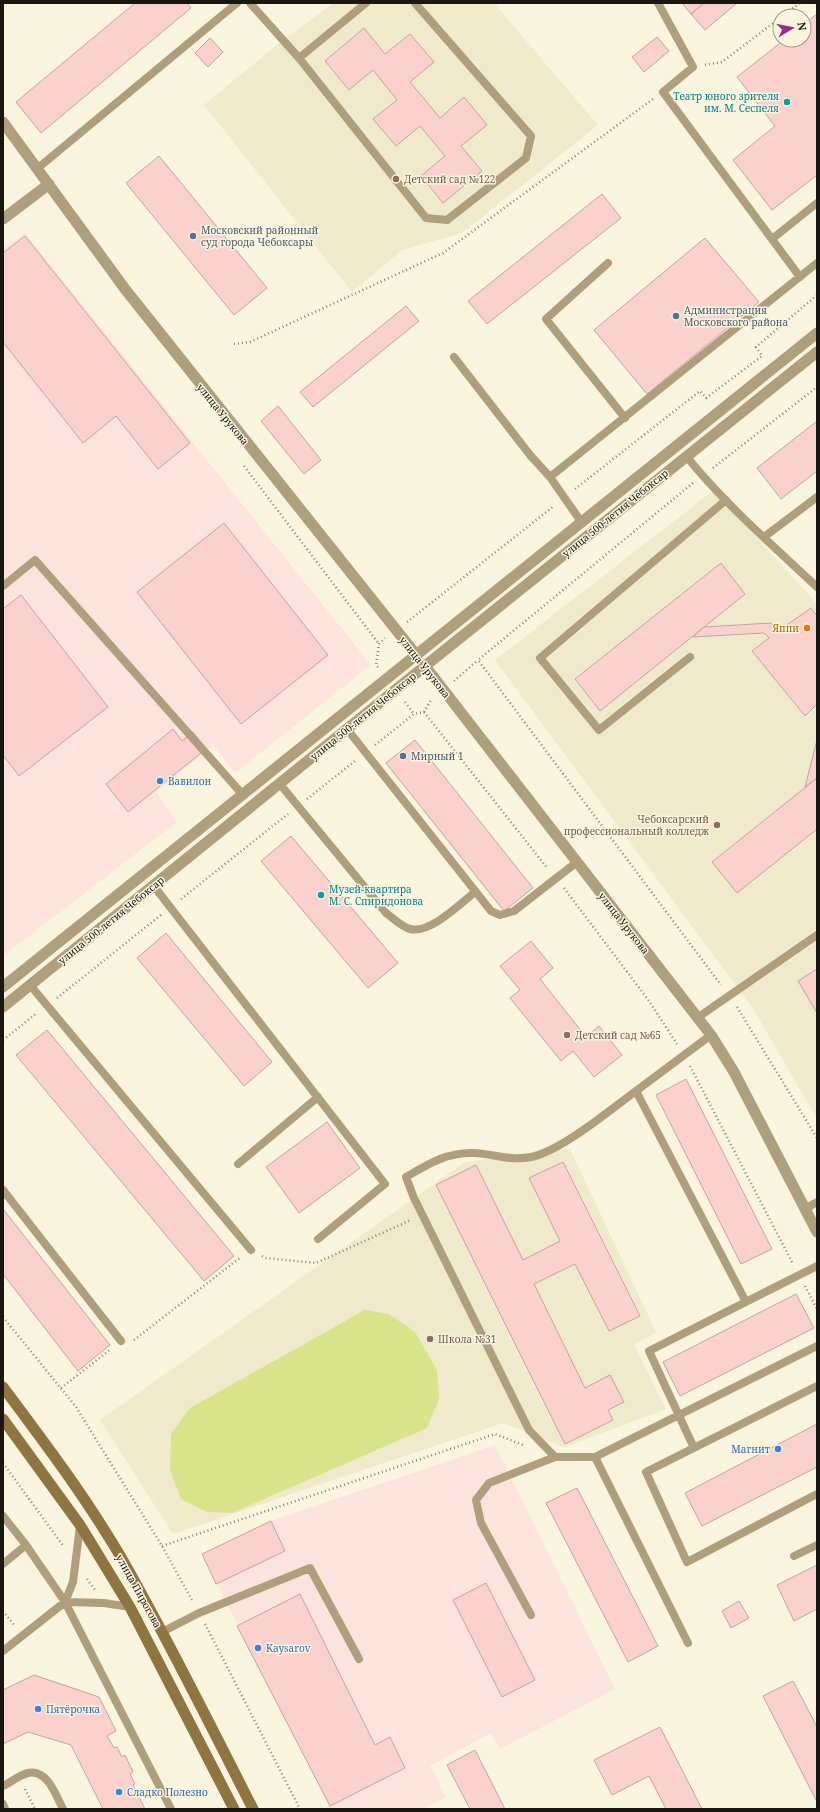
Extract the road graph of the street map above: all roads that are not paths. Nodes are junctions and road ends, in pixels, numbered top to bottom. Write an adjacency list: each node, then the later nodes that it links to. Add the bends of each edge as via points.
1 (237, 3): 8 (lane)
2 (250, 3): 6 (lane)
3 (366, 3): 6 (lane)
4 (415, 3): 6 (lane, via 531,136 526,158 447,220 426,218)
5 (658, 3): 12 (lane, via 693,67 663,92)
6 (299, 58)
7 (3, 122): 8 (street, улица Урукова)
8 (38, 168): 9 (street, улица Урукова)
9 (49, 184): 11 (street); 30 (street, улица Урукова, via 103,261)
10 (817, 203): 12 (lane)
11 (3, 219)
12 (772, 239): 15 (lane)
13 (608, 263): 19 (lane, via 546,319)
14 (817, 263): 15 (lane)
15 (800, 277): 19 (lane)
16 (817, 333): 20 (street, улица 500-летия Чебоксар)
17 (817, 352): 21 (street, улица 500-летия Чебоксар)
18 (454, 356): 22 (lane, via 530,455)
19 (625, 418): 22 (lane)
20 (678, 446): 21 (street); 25 (street, улица 500-летия Чебоксар)
21 (686, 456): 24 (lane); 26 (street, улица 500-летия Чебоксар)
22 (550, 476): 25 (lane)
23 (817, 497): 27 (lane)
24 (726, 500): 27 (lane); 31 (lane, via 540,658 599,730)
25 (582, 523): 26 (street); 30 (street, улица 500-летия Чебоксар)
26 (590, 534): 32 (street, улица 500-летия Чебоксар)
27 (764, 537): 29 (lane)
28 (3, 586): 36 (lane, via 35,560)
29 (817, 587)
30 (417, 656): 32 (street, улица Урукова); 34 (street, улица 500-летия Чебоксар)
31 (690, 657)
32 (425, 666): 33 (street, улица 500-летия Чебоксар); 38 (street, улица Урукова)
33 (347, 729): 35 (street, улица 500-летия Чебоксар); 41 (lane)
34 (271, 773): 35 (street); 36 (street, улица 500-летия Чебоксар)
35 (280, 784): 37 (street, улица 500-летия Чебоксар); 41 (lane, via 386,914 408,929 420,930 435,923)
36 (243, 795): 37 (street); 39 (street, улица 500-летия Чебоксар)
37 (252, 806): 40 (street, улица 500-летия Чебоксар)
38 (577, 862): 41 (lane, via 514,911 500,915 490,911); 47 (street, улица Урукова)
39 (144, 874): 40 (street); 43 (street, улица 500-летия Чебоксар)
40 (153, 885): 44 (street, улица 500-летия Чебоксар); 50 (lane)
41 (475, 892)
42 (817, 935): 47 (lane)
43 (20, 973): 44 (street); 45 (street, улица 500-летия Чебоксар)
44 (30, 985): 46 (street, улица 500-летия Чебоксар); 57 (lane)
45 (3, 987)
46 (3, 1007)
47 (697, 1018): 48 (street, улица Урукова)
48 (711, 1035): 49 (lane); 54 (street, улица Урукова, via 734,1072)
49 (636, 1091): 59 (lane); 67 (lane, via 556,1147 533,1157 513,1159 474,1153 455,1154 431,1161 406,1177 529,1430)
50 (318, 1097): 51 (lane); 56 (lane, via 385,1184)
51 (238, 1164)
52 (3, 1190): 60 (lane)
53 (817, 1202): 54 (lane)
54 (805, 1209): 55 (street, улица Урукова)
55 (817, 1232)
56 (318, 1239)
57 (251, 1250)
58 (817, 1266): 59 (lane)
59 (746, 1302): 64 (lane, via 649,1351)
60 (121, 1341)
61 (817, 1346): 64 (lane)
62 (817, 1386): 66 (lane)
63 (3, 1387): 70 (main road, улица Пирогова)
64 (678, 1416): 66 (lane); 68 (lane)
65 (3, 1419): 72 (main road, улица Пирогова)
66 (694, 1448): 69 (lane, via 646,1472 687,1562)
67 (556, 1457): 68 (lane); 80 (lane, via 489,1483 476,1500 481,1523)
68 (595, 1457): 82 (lane)
69 (817, 1494)
70 (94, 1515): 72 (main road); 77 (main road, улица Пирогова)
71 (3, 1516): 73 (lane)
72 (80, 1525): 78 (lane, via 73,1582); 79 (main road, улица Пирогова)
73 (26, 1545): 76 (lane); 78 (lane)
74 (817, 1545): 75 (lane)
75 (794, 1556)
76 (3, 1564)
77 (144, 1599): 79 (main road); 81 (main road, улица Пирогова)
78 (65, 1602): 79 (lane); 83 (lane); 89 (lane)
79 (130, 1607): 90 (main road, улица Пирогова)
80 (531, 1615)
81 (162, 1632): 84 (lane, via 200,1613 310,1568); 91 (main road, улица Пирогова)
82 (688, 1643)
83 (3, 1651)
84 (359, 1660)
85 (3, 1786): 88 (lane, via 28,1773 34,1773 49,1782)
86 (3, 1804): 87 (lane)
87 (5, 1809)
88 (63, 1809)
89 (172, 1809)
90 (234, 1809)
91 (252, 1809)

